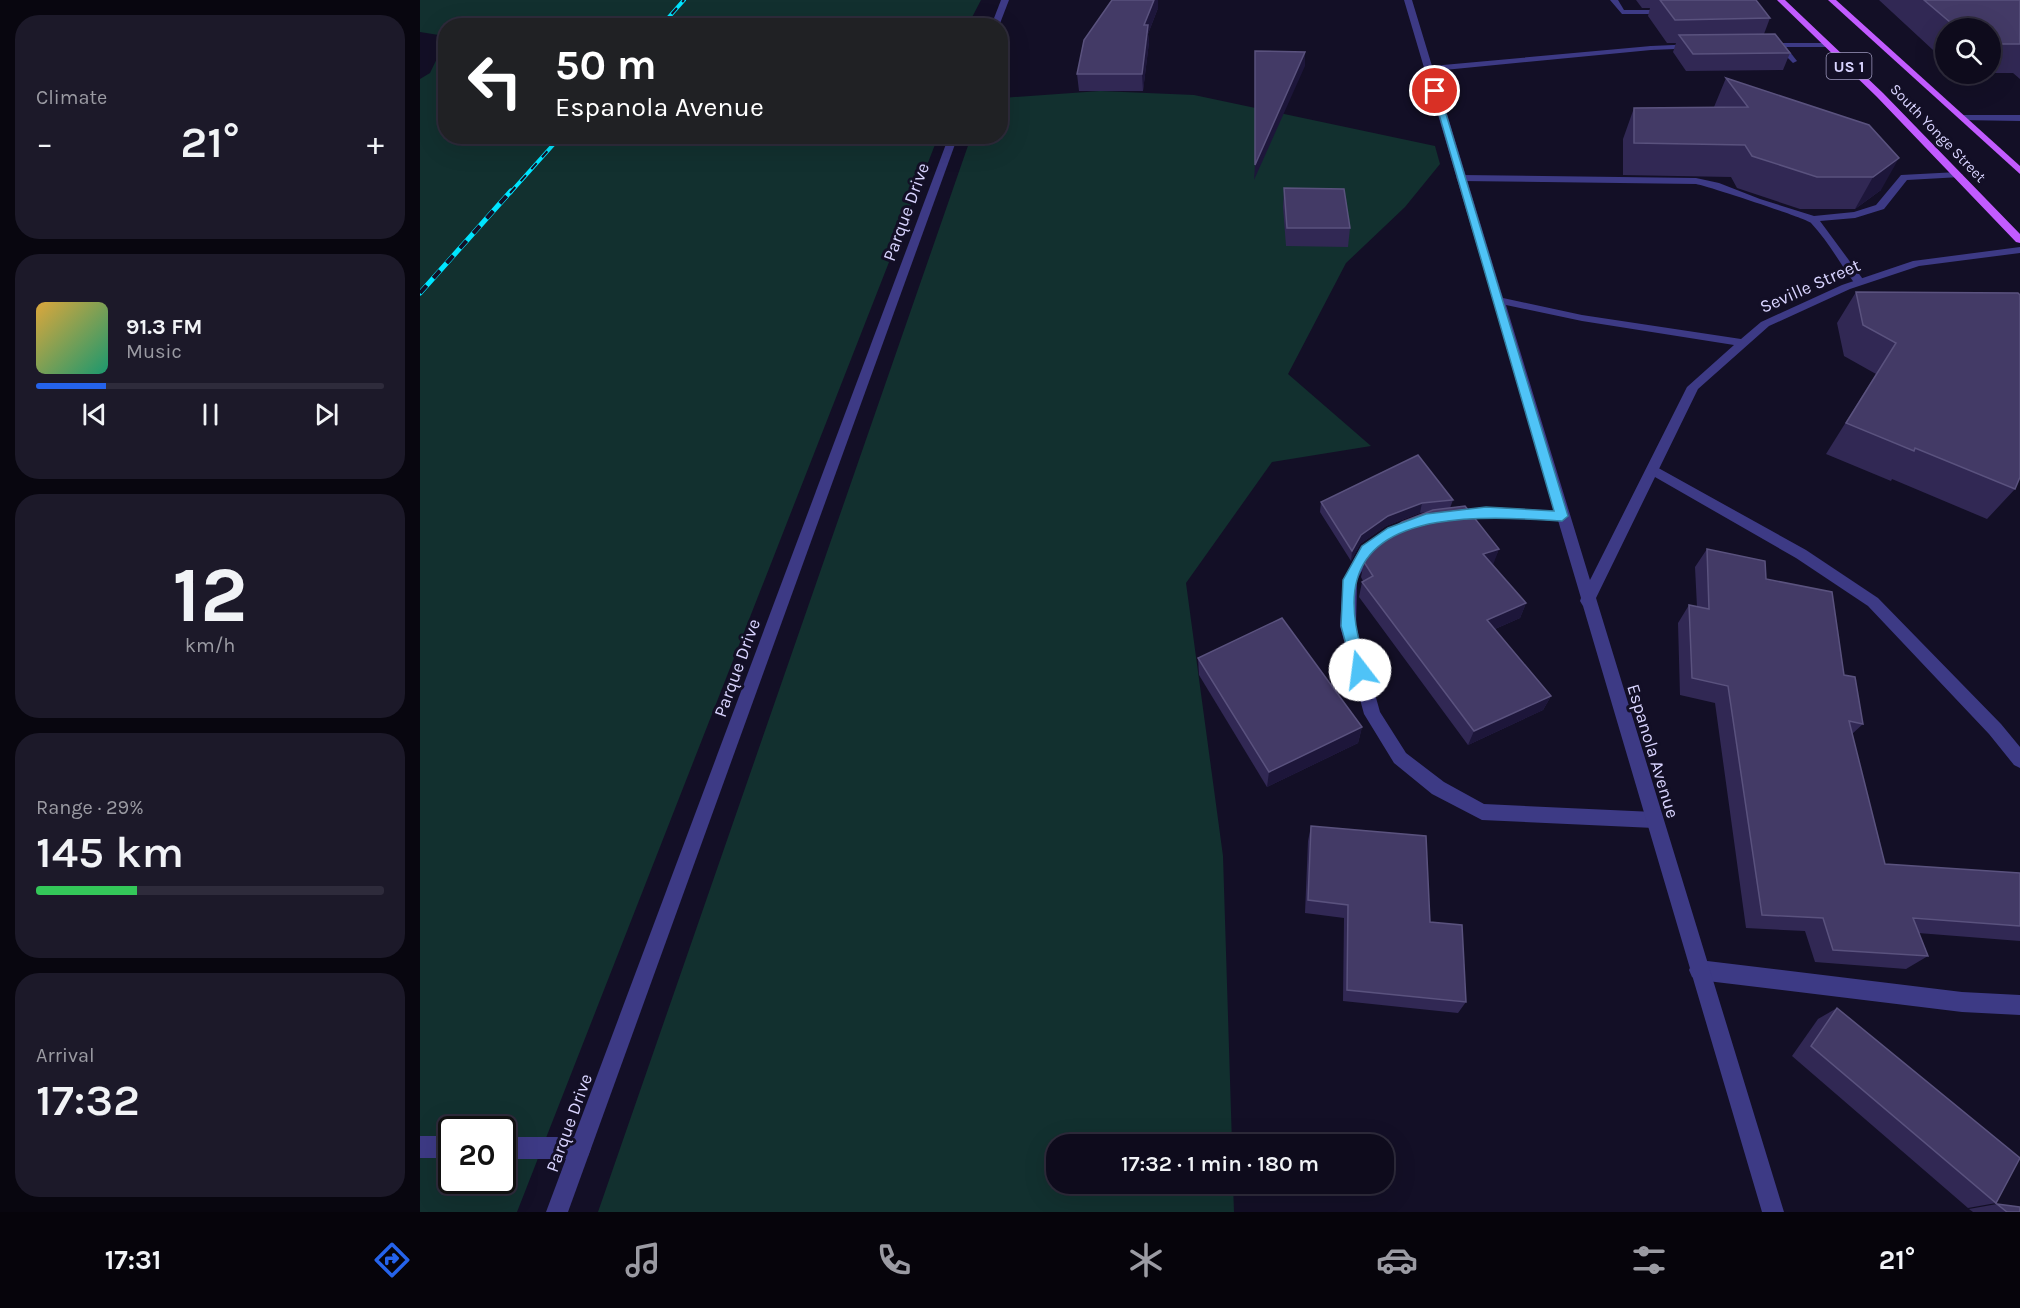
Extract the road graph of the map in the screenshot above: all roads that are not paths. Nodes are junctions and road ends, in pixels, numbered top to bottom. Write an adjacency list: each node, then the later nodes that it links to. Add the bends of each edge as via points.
1 (1005, 0): 7 (street)
2 (1408, 0): 13 (street, Espanola Avenue)
3 (1614, 0): 4 (street, via 1622,12 1688,12)
4 (1679, 0)
5 (1780, 0): 10 (main road, South Yonge Street / US 1)
6 (1832, 0): 14 (main road, South Yonge Street / US 1)
7 (998, 18)
8 (1757, 45): 9 (street)
9 (1779, 45): 10 (street); 12 (street)
10 (1827, 45): 18 (main road, South Yonge Street / US 1)
11 (1701, 46): 13 (street)
12 (1793, 61)
13 (1429, 69): 19 (street, Espanola Avenue)
14 (1964, 118): 15 (street); 17 (main road, South Yonge Street / US 1)
15 (2020, 118)
16 (951, 144): 38 (street, Parque Drive)
17 (2020, 171)
18 (1958, 175): 20 (street, via 1904,177 1880,207 1855,215); 21 (main road, South Yonge Street / US 1)
19 (1461, 178): 20 (street, via 1696,181); 24 (street, Espanola Avenue)
20 (1813, 219): 23 (street)
21 (2020, 240)
22 (2020, 250): 23 (street, Seville Street, via 1917,263)
23 (1859, 282): 25 (street, Seville Street, via 1765,324)
24 (1497, 300): 25 (street, via 1582,318); 27 (street, Espanola Avenue)
25 (1743, 343): 26 (street, Seville Street, via 1693,387)
26 (1653, 470): 30 (street, Seville Street); 31 (street, via 1801,554 1873,602)
27 (1562, 516): 28 (street, via 1486,512); 30 (street, Espanola Avenue)
28 (1436, 518)
29 (1404, 527): 32 (street, via 1366,550 1350,580 1348,626 1372,714 1400,758 1438,788 1482,812)
30 (1587, 601): 32 (street, Espanola Avenue)
31 (2020, 760)
32 (1654, 820): 33 (street, Espanola Avenue)
33 (1699, 970): 34 (street, via 1962,1002); 40 (street, Espanola Avenue)
34 (2020, 1005)
35 (420, 1147): 36 (street)
36 (438, 1148)
37 (516, 1148): 38 (street)
38 (580, 1148): 39 (street, Parque Drive)
39 (557, 1212)
40 (1773, 1212)

